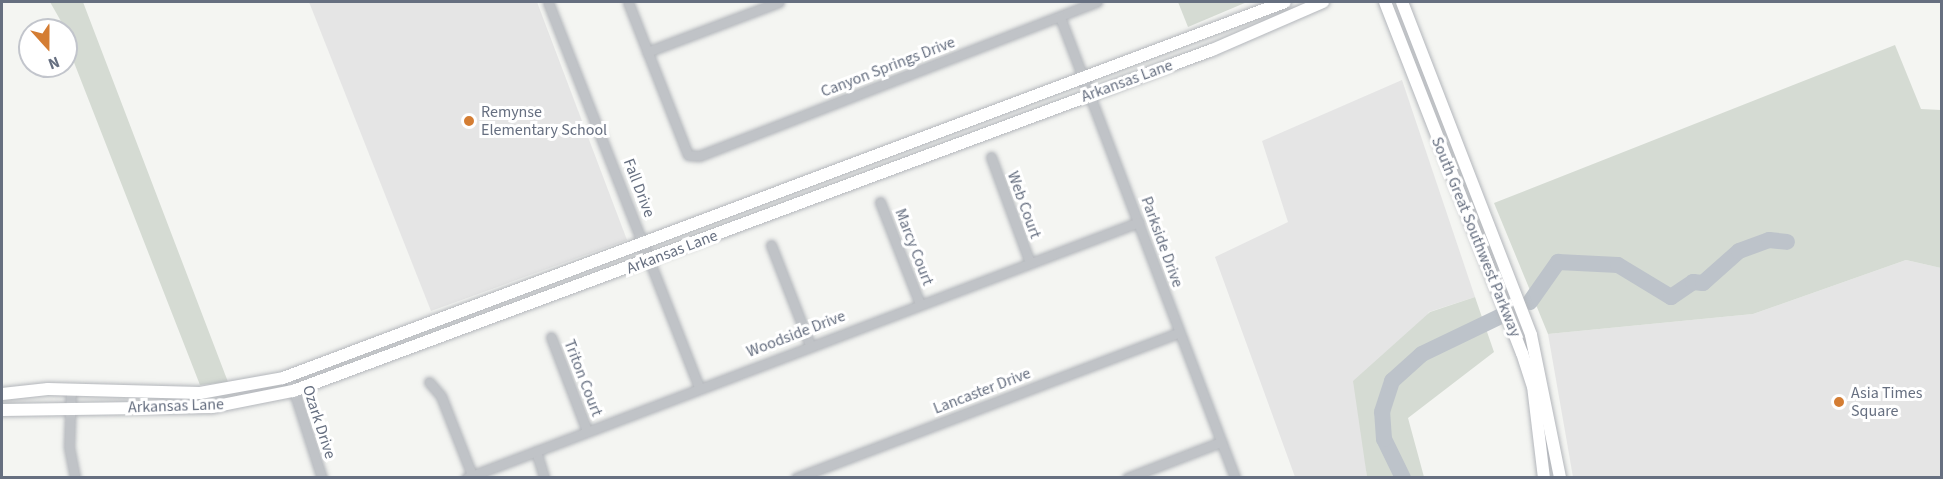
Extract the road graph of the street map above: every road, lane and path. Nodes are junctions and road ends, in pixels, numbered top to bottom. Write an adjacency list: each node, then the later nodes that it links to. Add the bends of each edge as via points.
1 (548, 2): 17 (street, Fall Drive)
2 (628, 2): 10 (street)
3 (779, 2): 10 (street)
4 (1097, 2): 9 (street, Canyon Springs Drive)
5 (1285, 2): 11 (main road, Arkansas Lane)
6 (1323, 2): 12 (main road, Arkansas Lane)
7 (1385, 2): 42 (main road, South Great Southwest Parkway, via 1522,353 1533,386)
8 (1402, 2): 43 (main road, South Great Southwest Parkway, via 1531,335)
9 (1060, 17): 10 (street, Canyon Springs Drive, via 699,156 688,155); 11 (street, Parkside Drive)
10 (647, 52)
11 (1084, 79): 12 (street, Parkside Drive); 17 (main road, Arkansas Lane)
12 (1090, 94): 15 (street, Parkside Drive); 18 (main road, Arkansas Lane)
13 (991, 157): 19 (street, Web Court)
14 (880, 202): 20 (street, Marcy Court)
15 (1139, 222): 19 (street, Woodside Drive); 21 (street, Parkside Drive)
16 (771, 244): 23 (street)
17 (645, 246): 18 (street, Fall Drive); 24 (main road, Arkansas Lane)
18 (651, 260): 26 (street, Fall Drive); 28 (main road, Arkansas Lane)
19 (1030, 263): 20 (street, Woodside Drive)
20 (920, 304): 23 (street, Woodside Drive)
21 (1178, 333): 33 (street, Parkside Drive); 39 (street, Lancaster Drive)
22 (551, 337): 32 (street, Triton Court)
23 (810, 345): 26 (street, Woodside Drive)
24 (288, 376): 27 (main road, Arkansas Lane, via 200,393); 28 (street, Ozark Drive)
25 (429, 382): 35 (street, via 441,396)
26 (699, 387): 32 (street, Woodside Drive)
27 (71, 390): 29 (main road, Arkansas Lane); 30 (street)
28 (293, 391): 30 (main road, Arkansas Lane, via 212,407); 37 (street, Ozark Drive)
29 (2, 394)
30 (68, 406): 31 (main road, Arkansas Lane); 36 (street)
31 (2, 410)
32 (588, 430): 34 (street, Woodside Drive)
33 (1221, 442): 40 (street); 41 (street, Parkside Drive)
34 (536, 451): 35 (street, Woodside Drive); 38 (street)
35 (469, 476)
36 (75, 477)
37 (322, 477)
38 (544, 477)
39 (796, 477)
40 (1127, 477)
41 (1235, 477)
42 (1544, 477)
43 (1560, 477)

